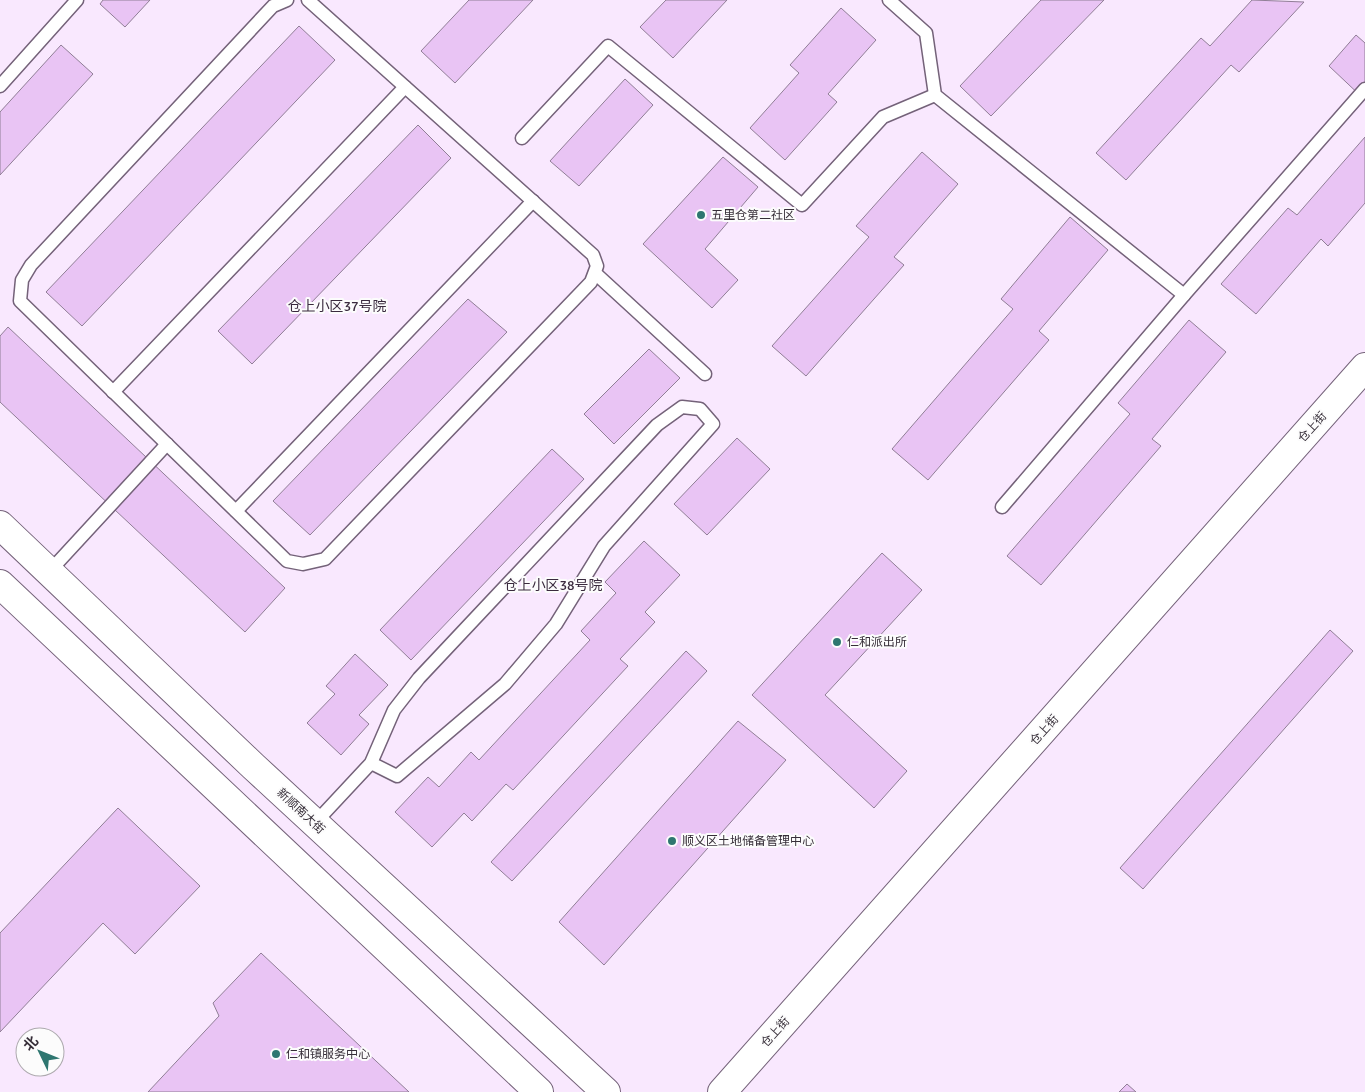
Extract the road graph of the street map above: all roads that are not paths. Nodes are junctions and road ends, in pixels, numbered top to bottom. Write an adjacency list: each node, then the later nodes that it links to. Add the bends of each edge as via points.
1 (77, 0): 5 (lane)
2 (287, 0): 15 (lane, via 266,13 38,258 22,280 20,301)
3 (308, 0): 6 (lane)
4 (889, 0): 8 (lane, via 926,33)
5 (0, 86)
6 (405, 87): 10 (lane); 15 (lane)
7 (1365, 89): 12 (lane)
8 (935, 95): 9 (lane, via 883,117 802,204 608,46); 12 (lane)
9 (522, 138)
10 (533, 201): 11 (lane, via 593,255 597,266); 18 (lane)
11 (595, 273): 14 (lane); 18 (lane, via 591,282 325,559 303,564 287,561)
12 (1184, 296): 17 (lane)
13 (1365, 367): 26 (main road, 仓上街)
14 (704, 374)
15 (114, 392): 16 (lane)
16 (167, 444): 18 (lane); 20 (lane)
17 (1002, 507)
18 (236, 511)
19 (0, 525): 20 (main road, 新顺南大街)
20 (49, 572): 23 (main road, 新顺南大街)
21 (0, 584): 24 (main road)
22 (371, 763): 22 (lane, via 394,710 419,678 657,425 682,406 700,410 713,424 604,546 556,624 506,684 396,776); 23 (lane)
23 (315, 823): 25 (main road, 新顺南大街)
24 (539, 1092)
25 (606, 1092)
26 (722, 1092)

